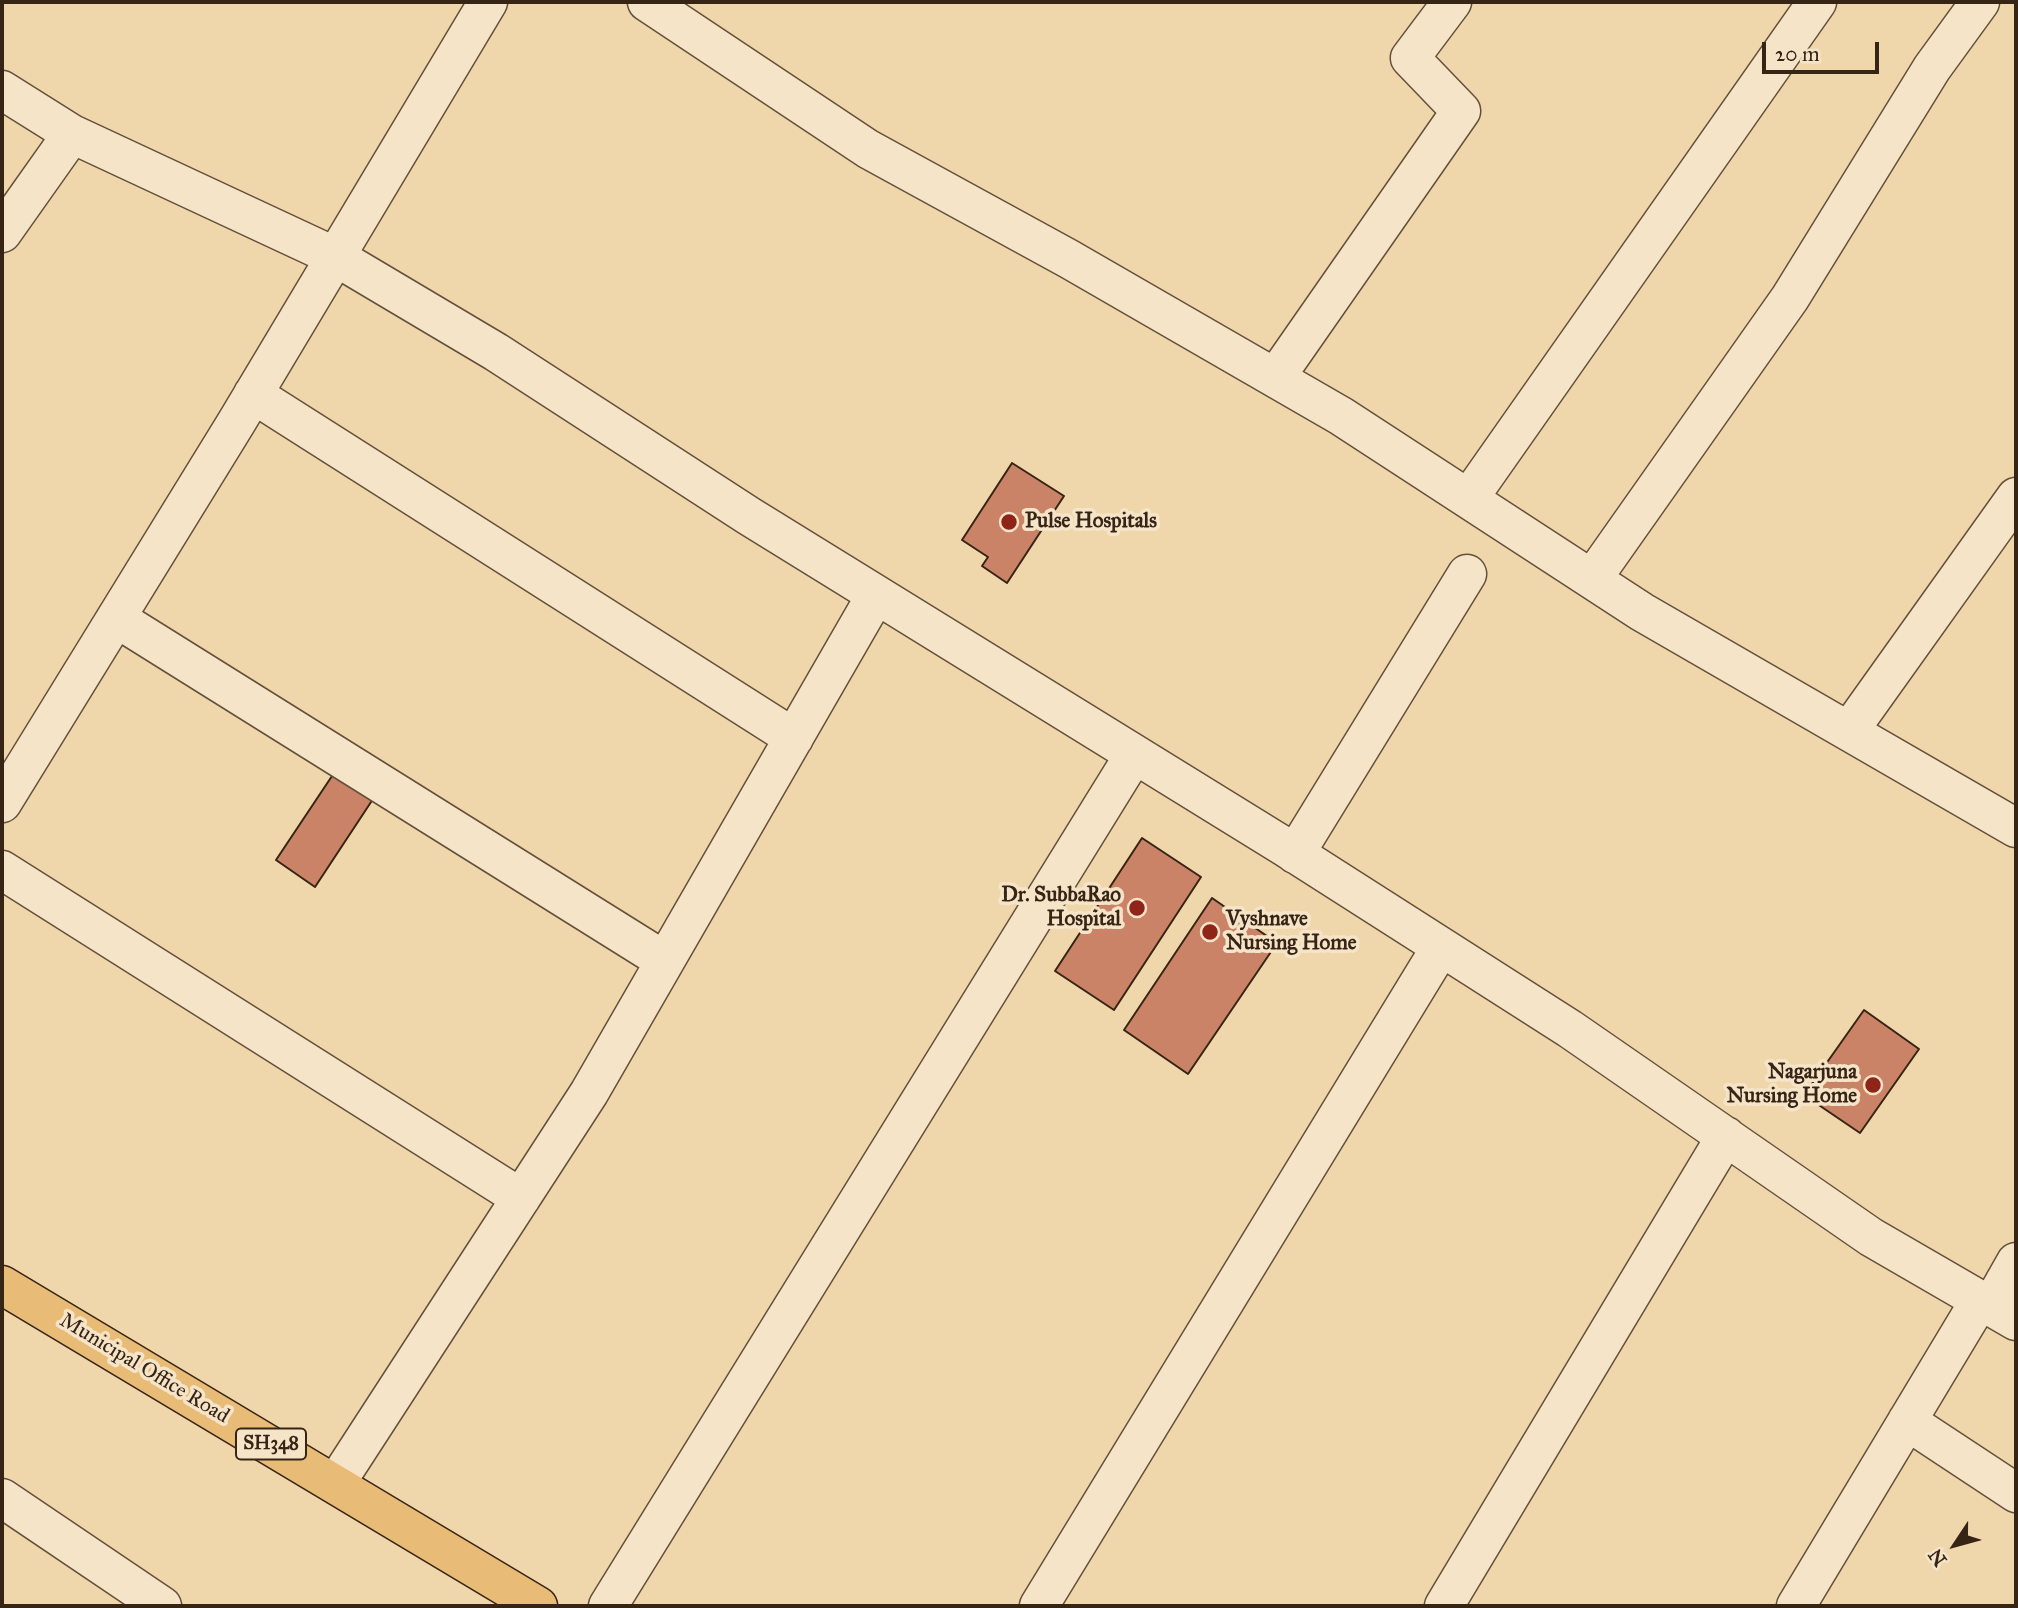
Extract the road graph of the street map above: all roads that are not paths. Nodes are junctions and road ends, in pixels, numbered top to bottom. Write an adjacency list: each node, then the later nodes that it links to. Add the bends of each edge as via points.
1 (488, 2): 9 (street)
2 (647, 2): 10 (street, via 869,149)
3 (1452, 2): 10 (street, via 1410,58 1461,111)
4 (1817, 2): 13 (street)
5 (1980, 2): 15 (street, via 1932,68 1790,298)
6 (2, 90): 7 (street)
7 (72, 134): 8 (street); 9 (street)
8 (2, 233)
9 (336, 257): 11 (street); 16 (street, via 496,352)
10 (1275, 378): 13 (street)
11 (254, 394): 17 (street); 19 (street)
12 (2016, 497): 18 (street)
13 (1469, 498): 15 (street)
14 (1466, 574): 23 (street)
15 (1592, 579): 18 (street)
16 (876, 595): 19 (street); 20 (street)
17 (116, 618): 21 (street); 26 (street)
18 (1849, 732): 22 (street)
19 (794, 738): 26 (street)
20 (1134, 755): 23 (street); 38 (street)
21 (2, 803)
22 (2016, 828)
23 (1295, 854): 25 (street)
24 (2, 870): 28 (street)
25 (1441, 947): 27 (street); 39 (street)
26 (665, 961): 28 (street, via 589,1093)
27 (1726, 1136): 31 (street, via 1871,1237); 40 (street)
28 (521, 1198): 33 (street)
29 (2016, 1262): 31 (street)
30 (2, 1285): 33 (main road, Municipal Office Road / SH348)
31 (1996, 1309): 32 (street)
32 (1907, 1421): 34 (street); 41 (street)
33 (336, 1483): 36 (main road, Municipal Office Road / SH348)
34 (2016, 1493)
35 (2, 1498): 37 (street)
36 (529, 1604)
37 (162, 1606)
38 (608, 1606)
39 (1039, 1606)
40 (1444, 1606)
41 (1796, 1606)

